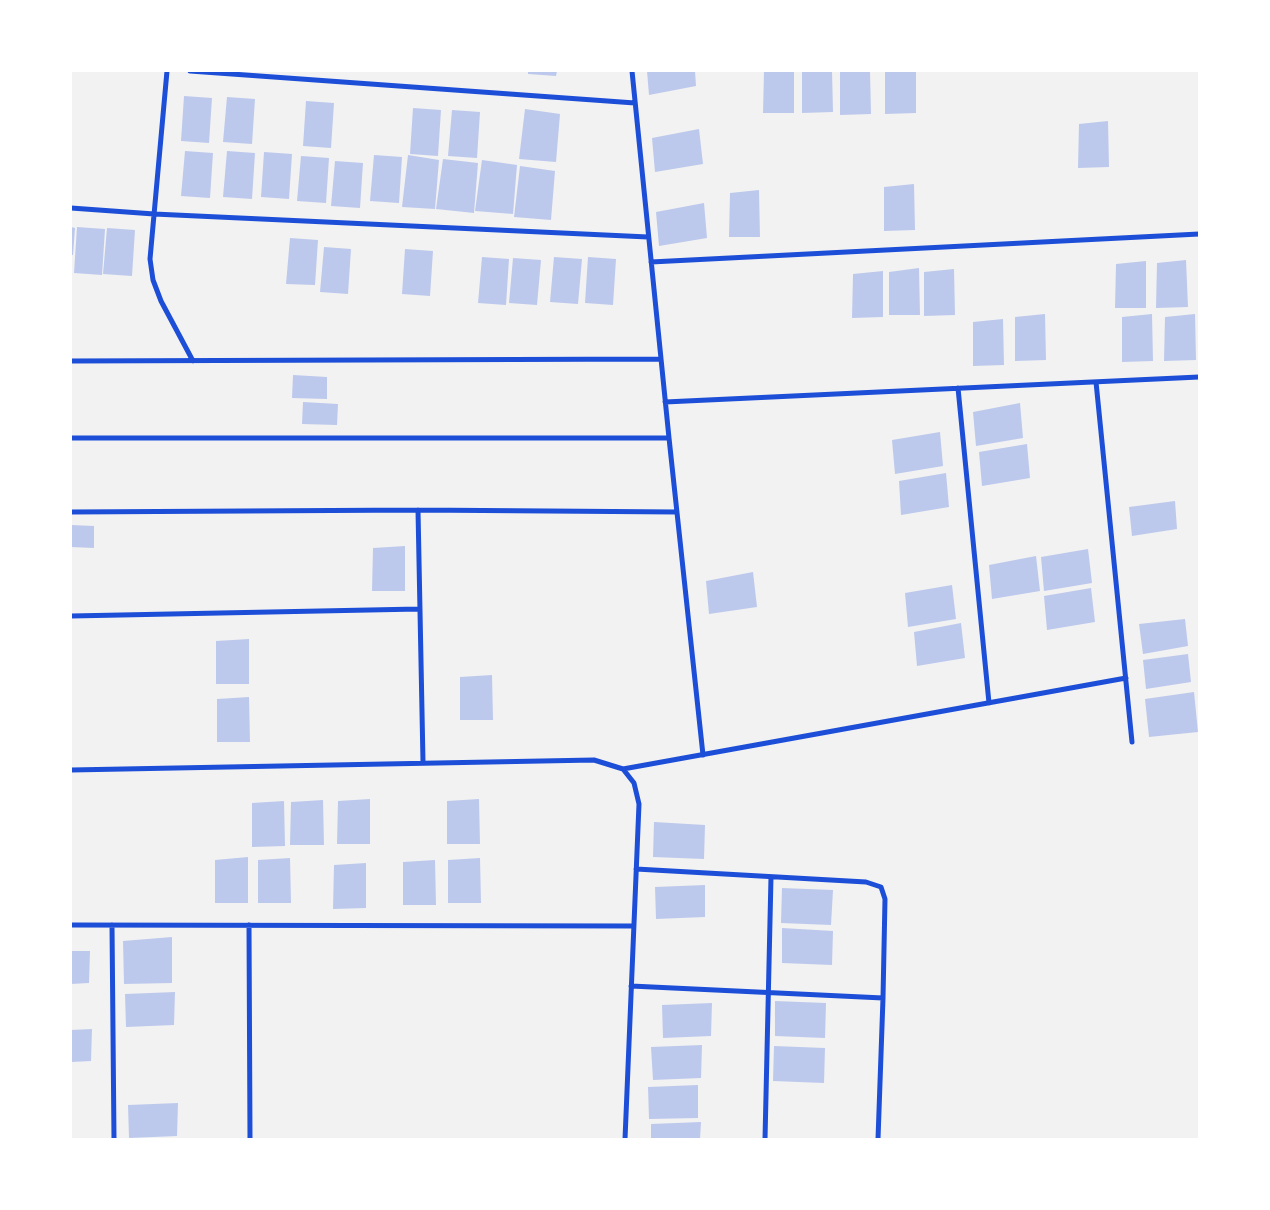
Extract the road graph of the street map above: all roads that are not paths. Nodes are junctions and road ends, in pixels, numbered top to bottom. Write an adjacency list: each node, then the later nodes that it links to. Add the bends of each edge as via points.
1 (167, 71): 6 (street)
2 (190, 71): 4 (street)
3 (632, 71): 4 (street)
4 (635, 103): 8 (street)
5 (71, 208): 6 (street)
6 (154, 214): 8 (street); 12 (street, via 150,259 153,280)
7 (1199, 234): 9 (street)
8 (648, 237): 9 (street)
9 (651, 262): 10 (street)
10 (661, 360): 12 (street); 16 (street)
11 (71, 361): 12 (street)
12 (193, 361)
13 (1199, 377): 14 (street)
14 (1096, 382): 15 (street); 24 (street)
15 (958, 388): 16 (street); 25 (street)
16 (665, 402): 18 (street)
17 (71, 438): 18 (street)
18 (668, 438): 21 (street)
19 (418, 510): 20 (street); 21 (street); 22 (street)
20 (71, 512)
21 (677, 512): 27 (street)
22 (419, 609): 23 (street); 28 (street)
23 (71, 616)
24 (1126, 678): 25 (street); 26 (street)
25 (989, 703): 27 (street)
26 (1132, 742)
27 (703, 755): 30 (street)
28 (423, 762): 29 (street); 30 (street, via 594,760)
29 (71, 770)
30 (623, 770): 31 (street, via 634,783 638,804)
31 (636, 869): 32 (street); 36 (street)
32 (771, 877): 38 (street); 39 (street, via 866,882 881,887 885,899)
33 (71, 925): 34 (street)
34 (112, 925): 35 (street); 40 (street)
35 (249, 925): 36 (street); 41 (street)
36 (634, 926): 37 (street)
37 (631, 986): 38 (street); 42 (street)
38 (769, 992): 39 (street); 43 (street)
39 (883, 998): 44 (street)
40 (114, 1139)
41 (250, 1139)
42 (625, 1139)
43 (765, 1139)
44 (878, 1139)

